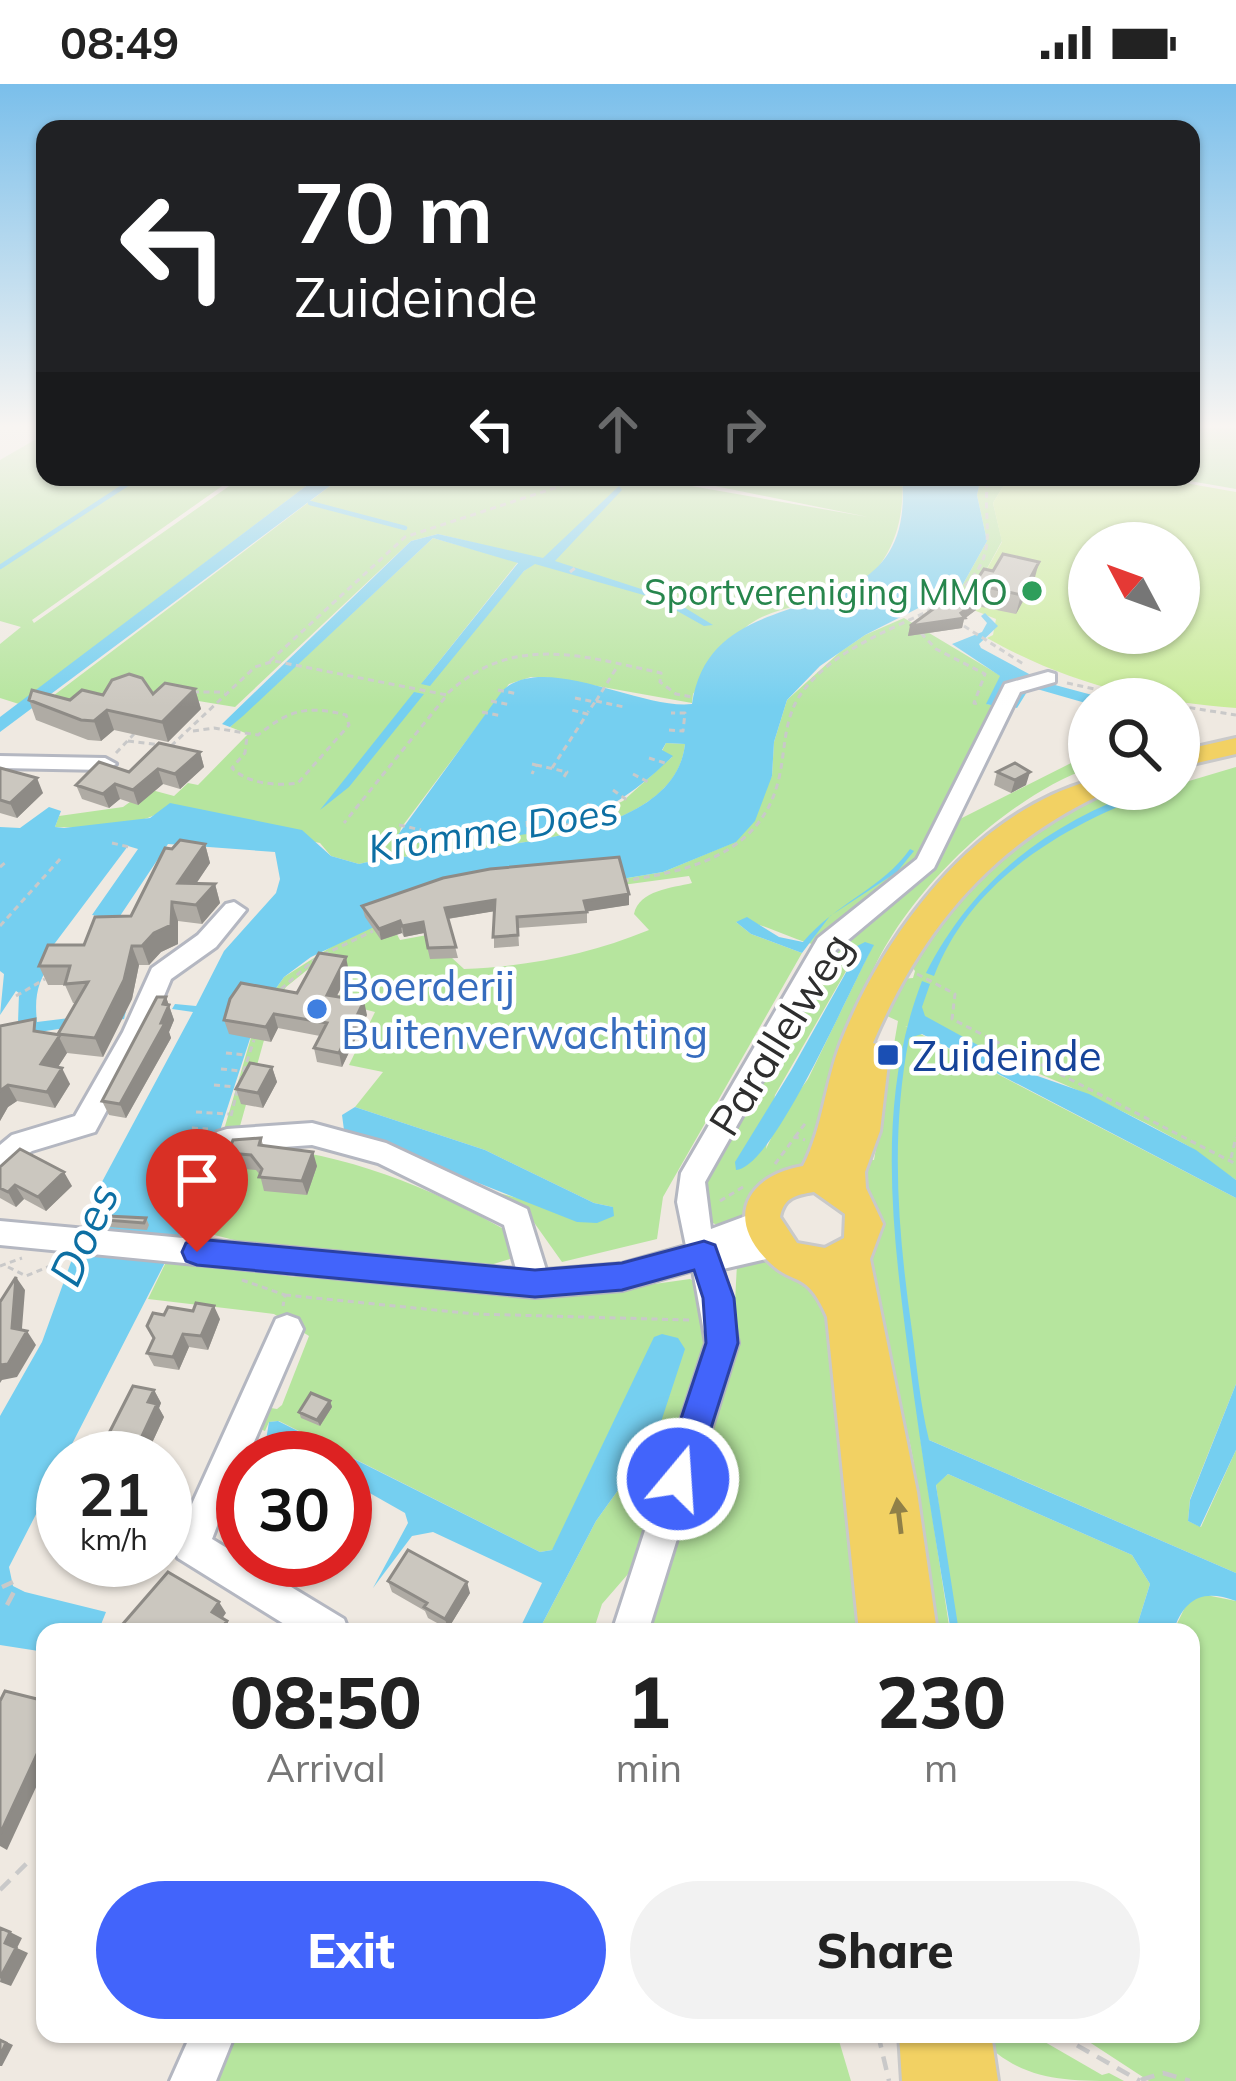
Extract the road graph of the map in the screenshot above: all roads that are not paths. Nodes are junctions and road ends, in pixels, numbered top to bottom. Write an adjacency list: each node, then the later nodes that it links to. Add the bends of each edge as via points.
1 (1037, 680): 13 (street, Parallelweg, via 1012,688 926,863 827,944 700,1162 691,1195)
2 (1236, 746): 3 (main road)
3 (1200, 754)
4 (0, 762): 5 (street)
5 (105, 764)
6 (1068, 802): 10 (main road, via 1007,835 944,890 892,966 875,1006 869,1096 848,1172)
7 (234, 910): 9 (street, via 161,974 85,1124 22,1144)
8 (225, 1128): 15 (street, via 312,1134 386,1154 517,1218)
9 (0, 1161)
10 (831, 1185): 11 (main road, via 793,1180 775,1189 764,1204); 14 (main road, via 866,1223 861,1244)
11 (767, 1234): 13 (street, via 727,1257); 14 (main road, via 790,1258)
12 (4, 1246): 15 (street, via 186,1251)
13 (704, 1254): 15 (street, via 622,1276); 18 (street, Parallelweg, via 722,1343)
14 (831, 1259): 19 (main road); 20 (main road, one-way to 14, via 896,1492)
15 (535, 1284)
16 (287, 1329): 17 (street, via 191,1546)
17 (316, 1623)
18 (632, 1623)
19 (881, 1623)
20 (913, 1623)
21 (209, 2043): 22 (street)
22 (193, 2081)

